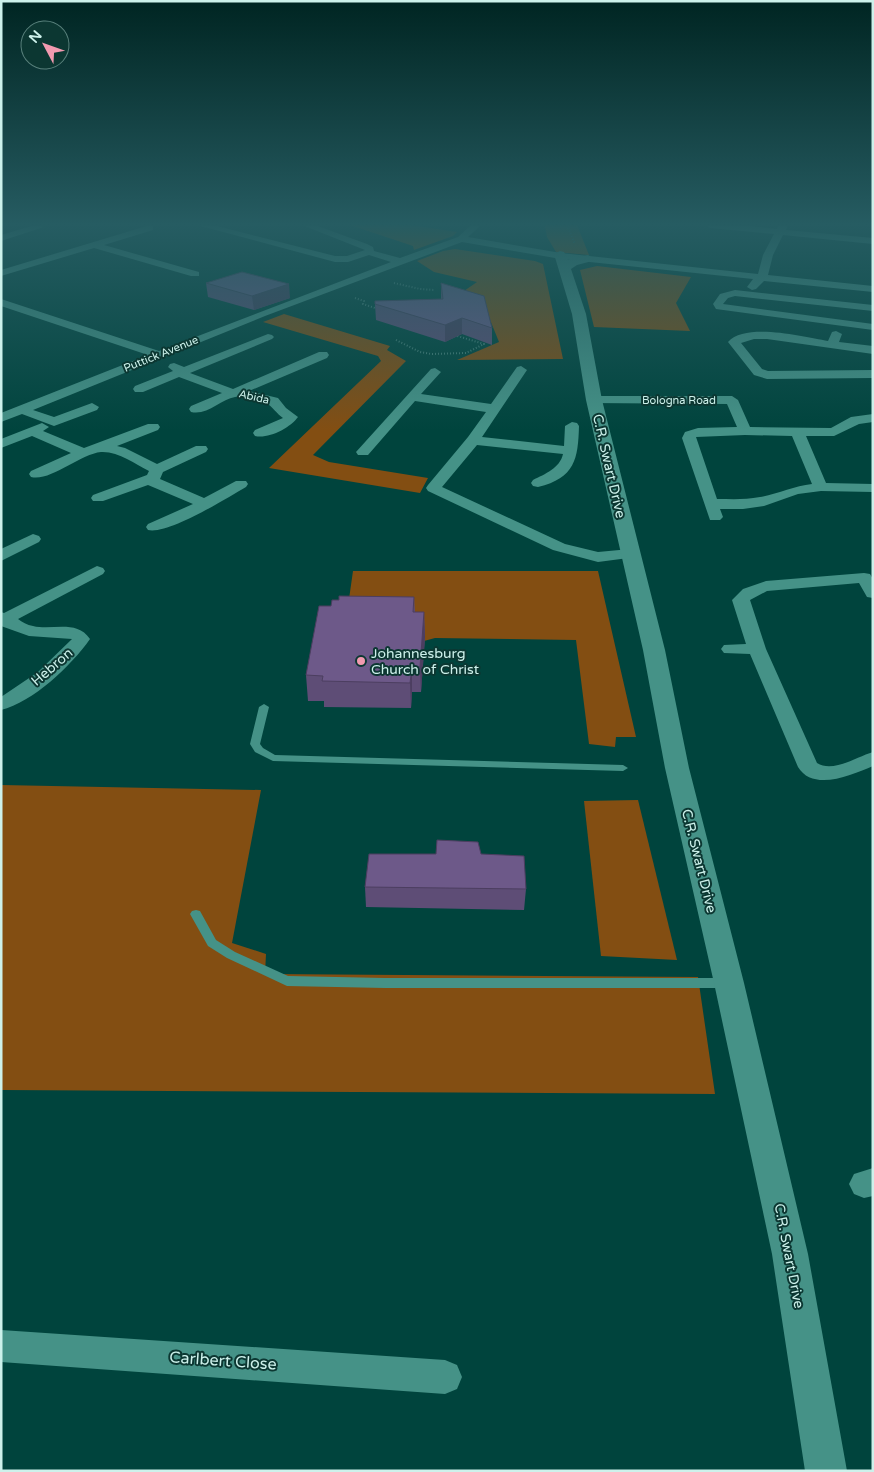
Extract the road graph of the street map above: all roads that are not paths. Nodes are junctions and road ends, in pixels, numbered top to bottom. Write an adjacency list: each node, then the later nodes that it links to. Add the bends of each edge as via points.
1 (315, 294): 14 (street, Puttick Avenue)
2 (572, 294): 22 (street, C.R. Swart Drive, via 584,338)
3 (732, 294): 8 (street, via 724,296 719,306)
4 (743, 294): 5 (street)
5 (747, 294): 7 (street)
6 (1, 302): 14 (street, Abida)
7 (873, 308)
8 (841, 322): 9 (street); 11 (street)
9 (873, 327)
10 (268, 337): 16 (street)
11 (832, 345): 12 (street); 18 (street, via 759,336 734,342 758,372 767,375)
12 (873, 350)
13 (323, 355): 20 (street, Abida)
14 (155, 357): 16 (street, Abida); 25 (street, Puttick Avenue)
15 (521, 370): 24 (street)
16 (181, 372): 19 (street); 20 (street, Abida)
17 (435, 372): 21 (street)
18 (873, 374)
19 (139, 389)
20 (232, 393): 26 (street, Abida); 35 (street, Abida, via 273,401 291,417 284,424)
21 (412, 397): 24 (street); 41 (street)
22 (594, 400): 33 (street, Bologna Road, via 732,400); 53 (street, C.R. Swart Drive)
23 (92, 407): 29 (street)
24 (495, 409): 36 (street)
25 (22, 410): 27 (street, Puttick Avenue); 29 (street)
26 (196, 410)
27 (1, 418)
28 (873, 418): 34 (street, via 856,420 834,432)
29 (54, 422): 32 (street)
30 (572, 426): 40 (street)
31 (153, 427): 38 (street)
32 (31, 431): 37 (street); 42 (street)
33 (745, 431): 34 (street); 47 (street, via 690,435 713,510)
34 (798, 432): 47 (street)
35 (260, 433)
36 (473, 440): 40 (street); 53 (street, via 433,488 559,547 598,557)
37 (1, 444)
38 (102, 448): 42 (street); 44 (street, via 120,451)
39 (201, 449): 44 (street)
40 (571, 451): 45 (street, via 564,468)
41 (363, 452)
42 (83, 453): 43 (street)
43 (36, 474)
44 (155, 474): 49 (street); 50 (street, via 153,482)
45 (538, 483)
46 (241, 484): 50 (street)
47 (821, 487): 48 (street)
48 (873, 488)
49 (98, 498)
50 (205, 504): 51 (street)
51 (154, 527)
52 (33, 539): 54 (street)
53 (630, 554): 66 (street, C.R. Swart Drive)
54 (1, 556)
55 (97, 571): 58 (street, Hebron)
56 (869, 578): 57 (street); 60 (street, via 766,586 750,592 742,600)
57 (873, 593)
58 (3, 619): 61 (street, Hebron, via 27,630 70,632 81,639 73,651 21,694)
59 (730, 649): 60 (street)
60 (758, 649): 63 (street, via 808,767 828,774)
61 (1, 704)
62 (264, 707): 64 (lane, via 255,744 273,758)
63 (873, 759)
64 (623, 768)
65 (196, 914): 66 (lane, via 212,943 287,980)
66 (729, 983): 69 (street, C.R. Swart Drive, via 790,1254)
67 (1, 1346): 68 (street, Carlbert Close)
68 (445, 1377)
69 (826, 1471)

